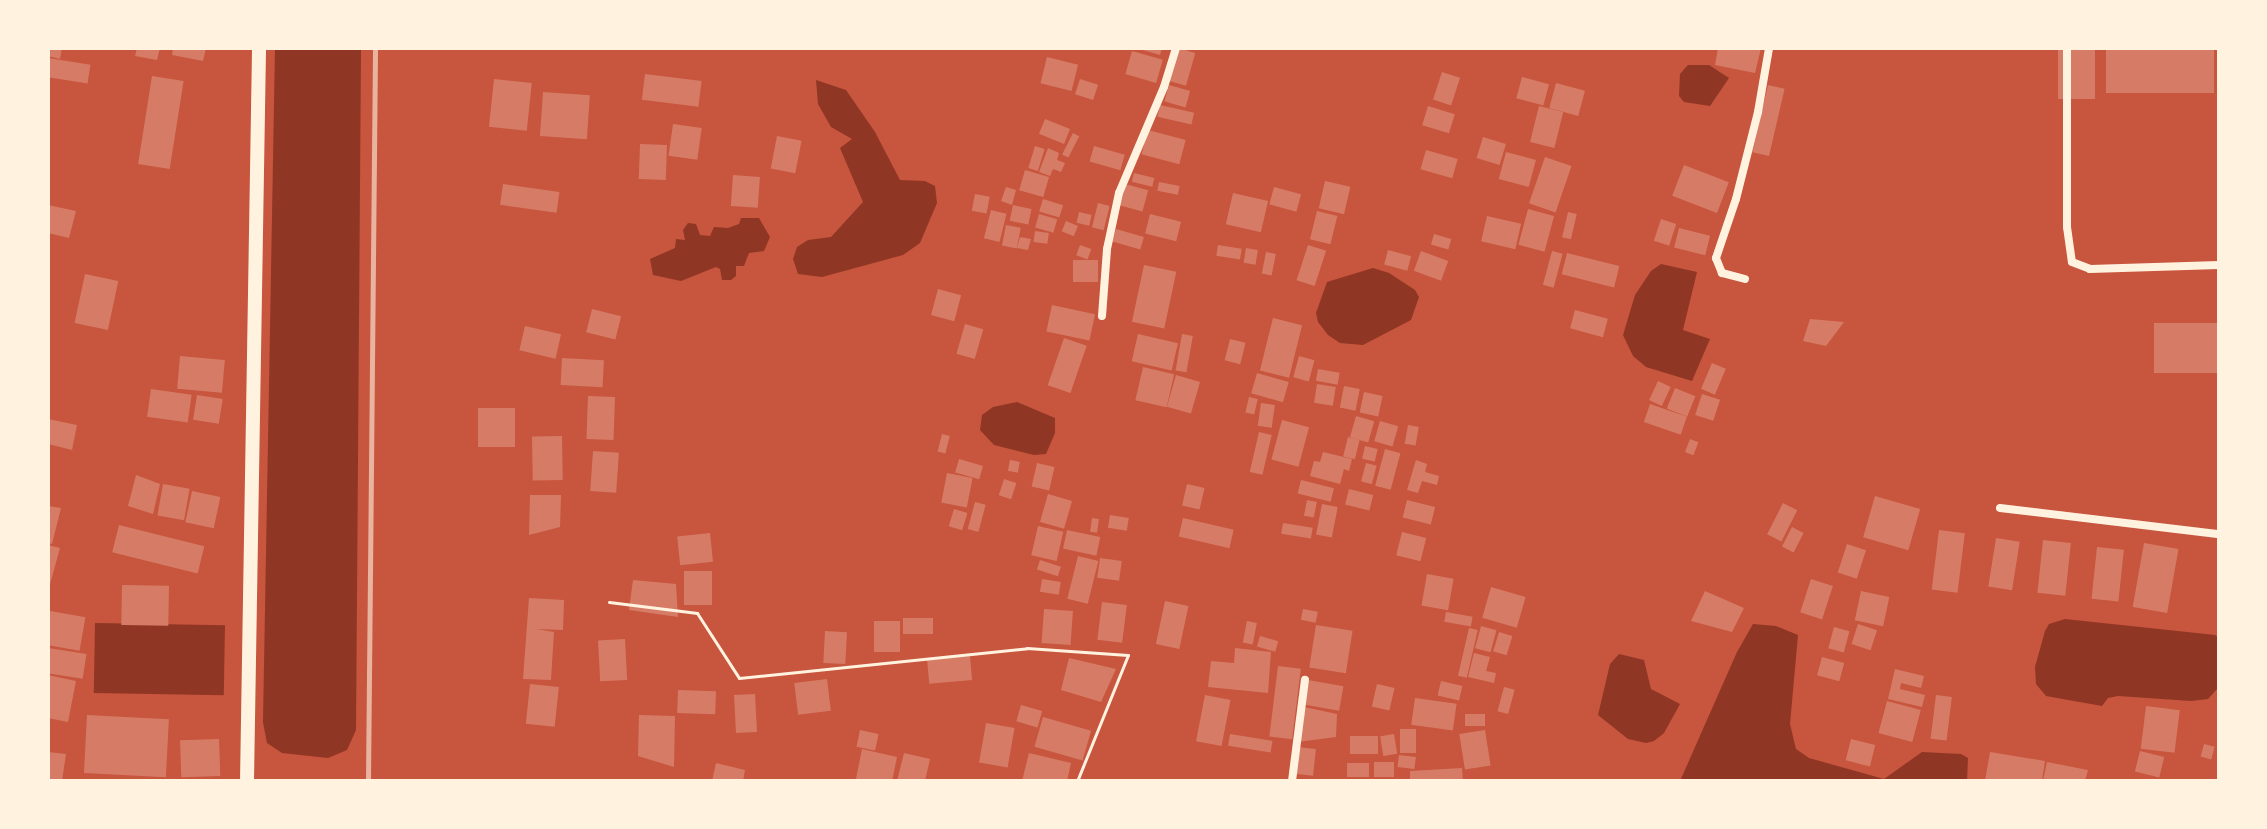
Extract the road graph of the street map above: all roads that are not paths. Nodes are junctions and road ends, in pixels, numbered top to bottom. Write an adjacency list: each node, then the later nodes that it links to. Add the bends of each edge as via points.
1 (259, 48): 11 (street)
2 (1176, 48): 7 (street, via 1119,193 1107,249)
3 (1769, 48): 6 (street, via 1740,184 1716,258 1722,273)
4 (2067, 48): 5 (street, via 2067,227 2072,262 2090,269)
5 (2219, 265)
6 (1745, 279)
7 (1102, 316)
8 (2000, 508): 9 (street)
9 (2219, 534)
10 (1305, 680): 12 (street)
11 (247, 781)
12 (1292, 781)

